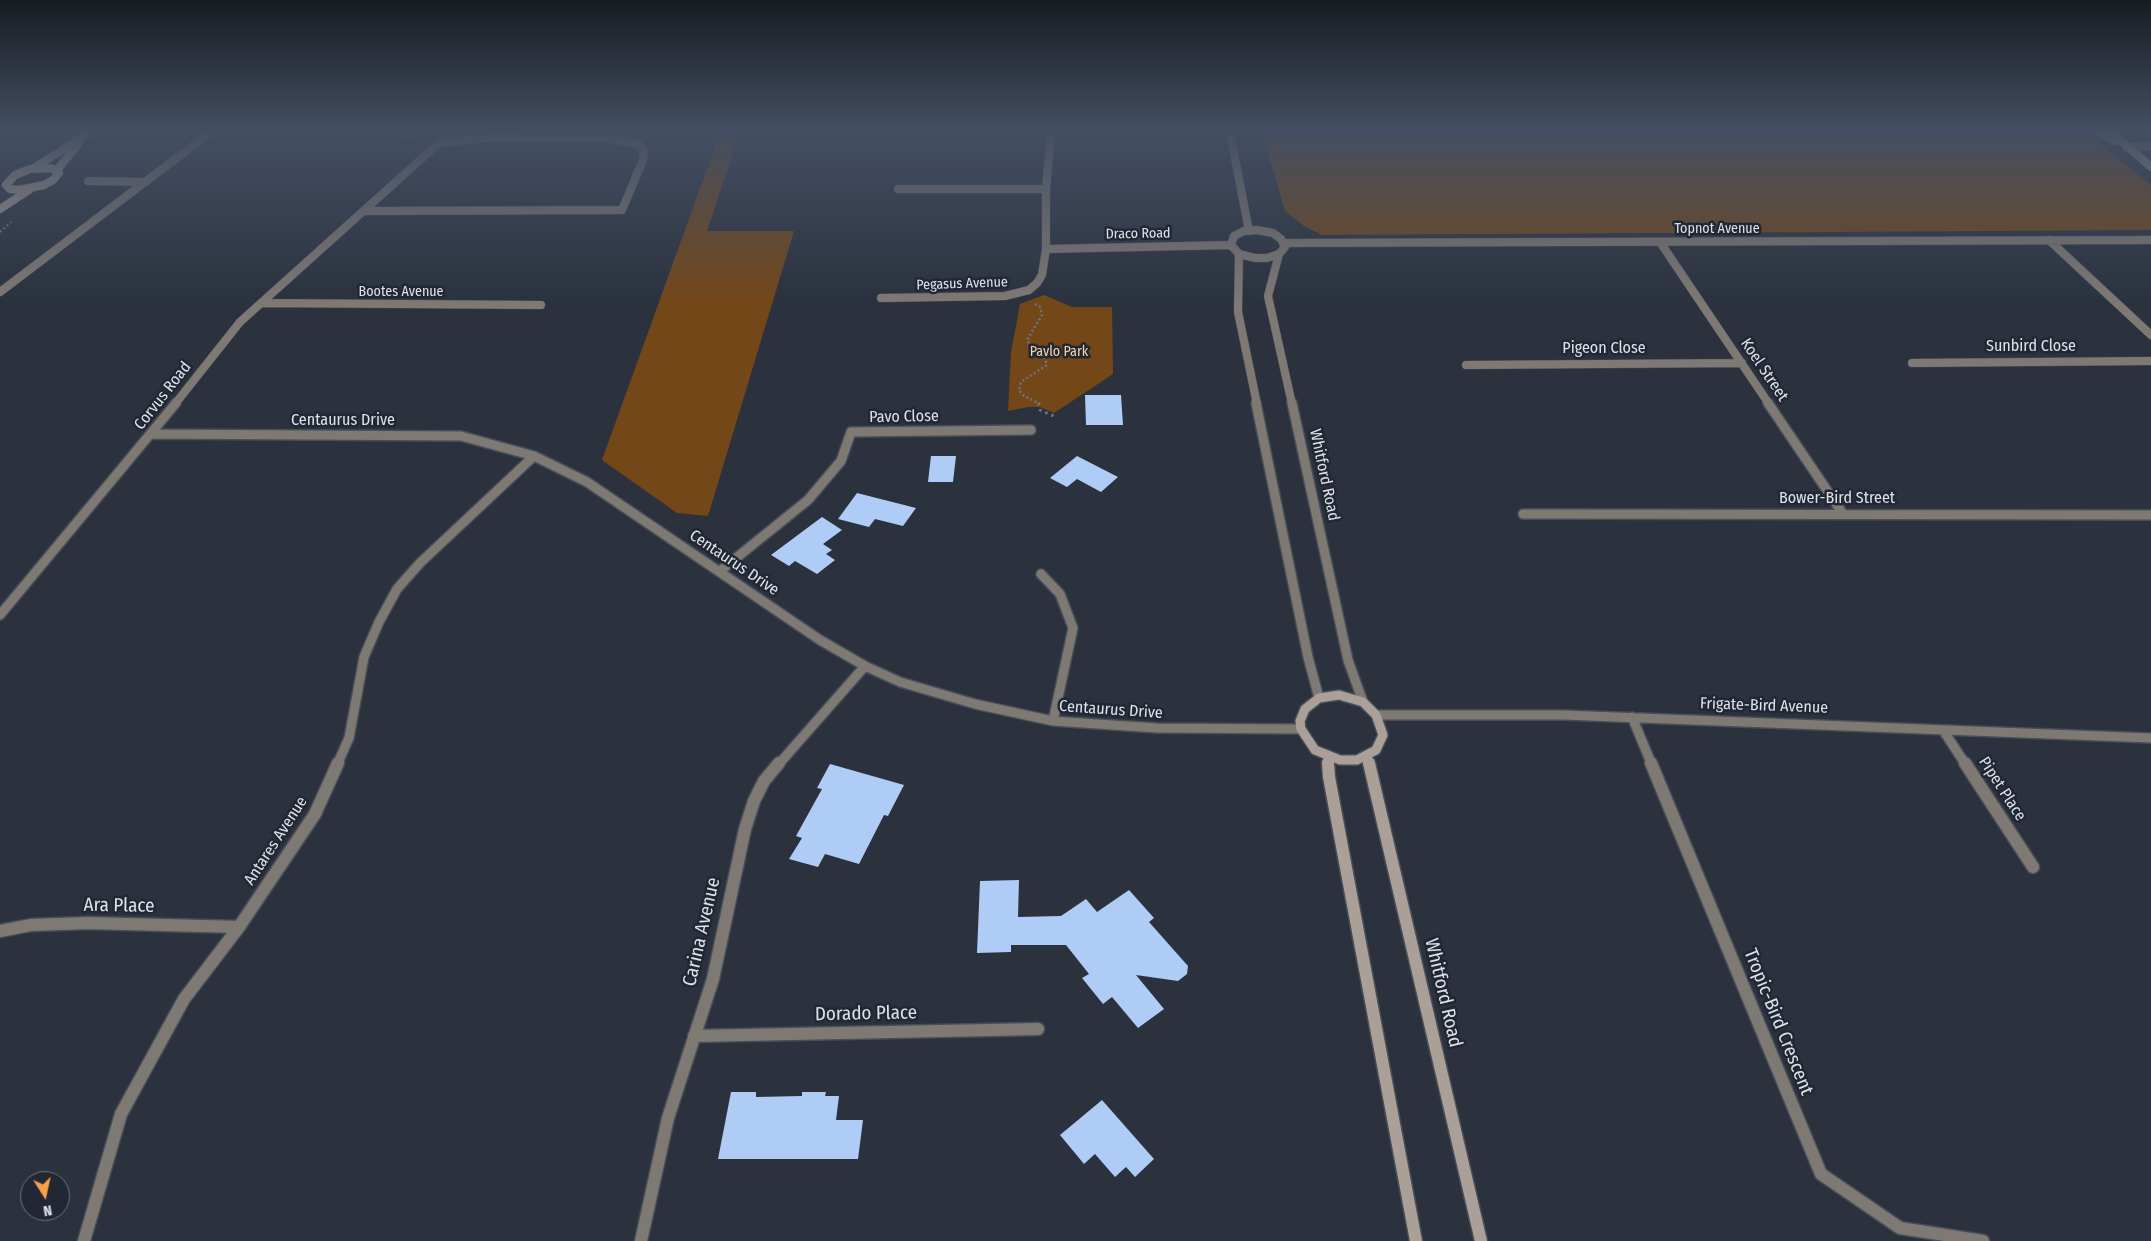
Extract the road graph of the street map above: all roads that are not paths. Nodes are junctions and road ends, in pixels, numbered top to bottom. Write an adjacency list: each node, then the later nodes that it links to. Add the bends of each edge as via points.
1 (10, 189): 8 (street, via 11,195)
2 (1046, 189): 16 (street, Pegasus Avenue)
3 (29, 190): 8 (street)
4 (135, 190): 19 (street)
5 (387, 190): 9 (street, Corvus Road)
6 (630, 190): 9 (street, Corvus Road, via 622,210)
7 (1241, 190): 10 (street)
8 (0, 208)
9 (364, 211): 21 (street, Corvus Road)
10 (1249, 231): 14 (street, via 1273,233 1282,238); 15 (street, via 1234,236)
11 (2049, 240): 12 (street, Topnot Avenue); 13 (street, Topnot Avenue); 23 (street)
12 (2151, 240)
13 (1660, 242): 14 (street, Topnot Avenue); 26 (street, Koel Street)
14 (1284, 244): 18 (street, Whitford Road)
15 (1231, 245): 16 (street, Draco Road); 17 (street)
16 (1046, 249): 20 (street, Pegasus Avenue, via 1038,283 1018,294)
17 (1240, 254): 18 (street, via 1261,258); 38 (street, via 1238,312)
18 (1279, 254): 39 (street, Whitford Road, via 1268,296 1348,660)
19 (0, 292)
20 (881, 298)
21 (261, 303): 22 (street, Bootes Avenue); 29 (street, Corvus Road, via 240,322)
22 (541, 305)
23 (2151, 335)
24 (2151, 360): 25 (street, Sunbird Close)
25 (1912, 362)
26 (1742, 364): 27 (street, Pigeon Close); 32 (street, Koel Street)
27 (1466, 365)
28 (1031, 430): 34 (street, Pavo Close, via 851,432 840,461 808,500)
29 (152, 434): 30 (street, Centaurus Drive, via 461,436); 36 (street, Corvus Road)
30 (534, 456): 34 (street, Centaurus Drive, via 587,482); 49 (street, Antares Avenue, via 420,563 397,589 364,657 349,738 315,814)
31 (1523, 514): 32 (street, Bower-Bird Street)
32 (1843, 514): 33 (street, Bower-Bird Street)
33 (2151, 515)
34 (720, 571): 37 (street, Centaurus Drive, via 820,640)
35 (1041, 574): 42 (street, via 1060,594 1073,628)
36 (0, 615)
37 (865, 666): 42 (street, Centaurus Drive, via 900,682 975,704); 52 (street, Carina Avenue, via 764,781 754,801 713,979)
38 (1319, 698): 39 (street, via 1338,695); 43 (street, via 1305,709 1300,721)
39 (1363, 702): 40 (street)
40 (1376, 715): 41 (street, Frigate-Bird Avenue); 46 (street, via 1383,735 1376,750)
41 (1632, 717): 44 (street, Frigate-Bird Avenue); 57 (street, Tropic-Bird Crescent, via 1821,1174 1900,1228)
42 (1053, 721): 43 (street, Centaurus Drive, via 1157,728)
43 (1301, 729): 47 (street, via 1315,750)
44 (1943, 730): 45 (street, Frigate-Bird Avenue); 48 (street, Pipet Place)
45 (2151, 738)
46 (1367, 754): 47 (street, via 1357,760 1340,760); 56 (street, Whitford Road)
47 (1328, 755): 55 (street, via 1329,777)
48 (2033, 867)
49 (238, 927): 50 (street, Ara Place, via 88,924 31,925); 53 (street, Antares Avenue, via 184,999 121,1114)
50 (0, 931)
51 (1038, 1029): 52 (street, Dorado Place)
52 (694, 1036): 54 (street, Carina Avenue, via 668,1118)
53 (84, 1241)
54 (641, 1241)
55 (1416, 1241)
56 (1481, 1241)
57 (1983, 1241)

